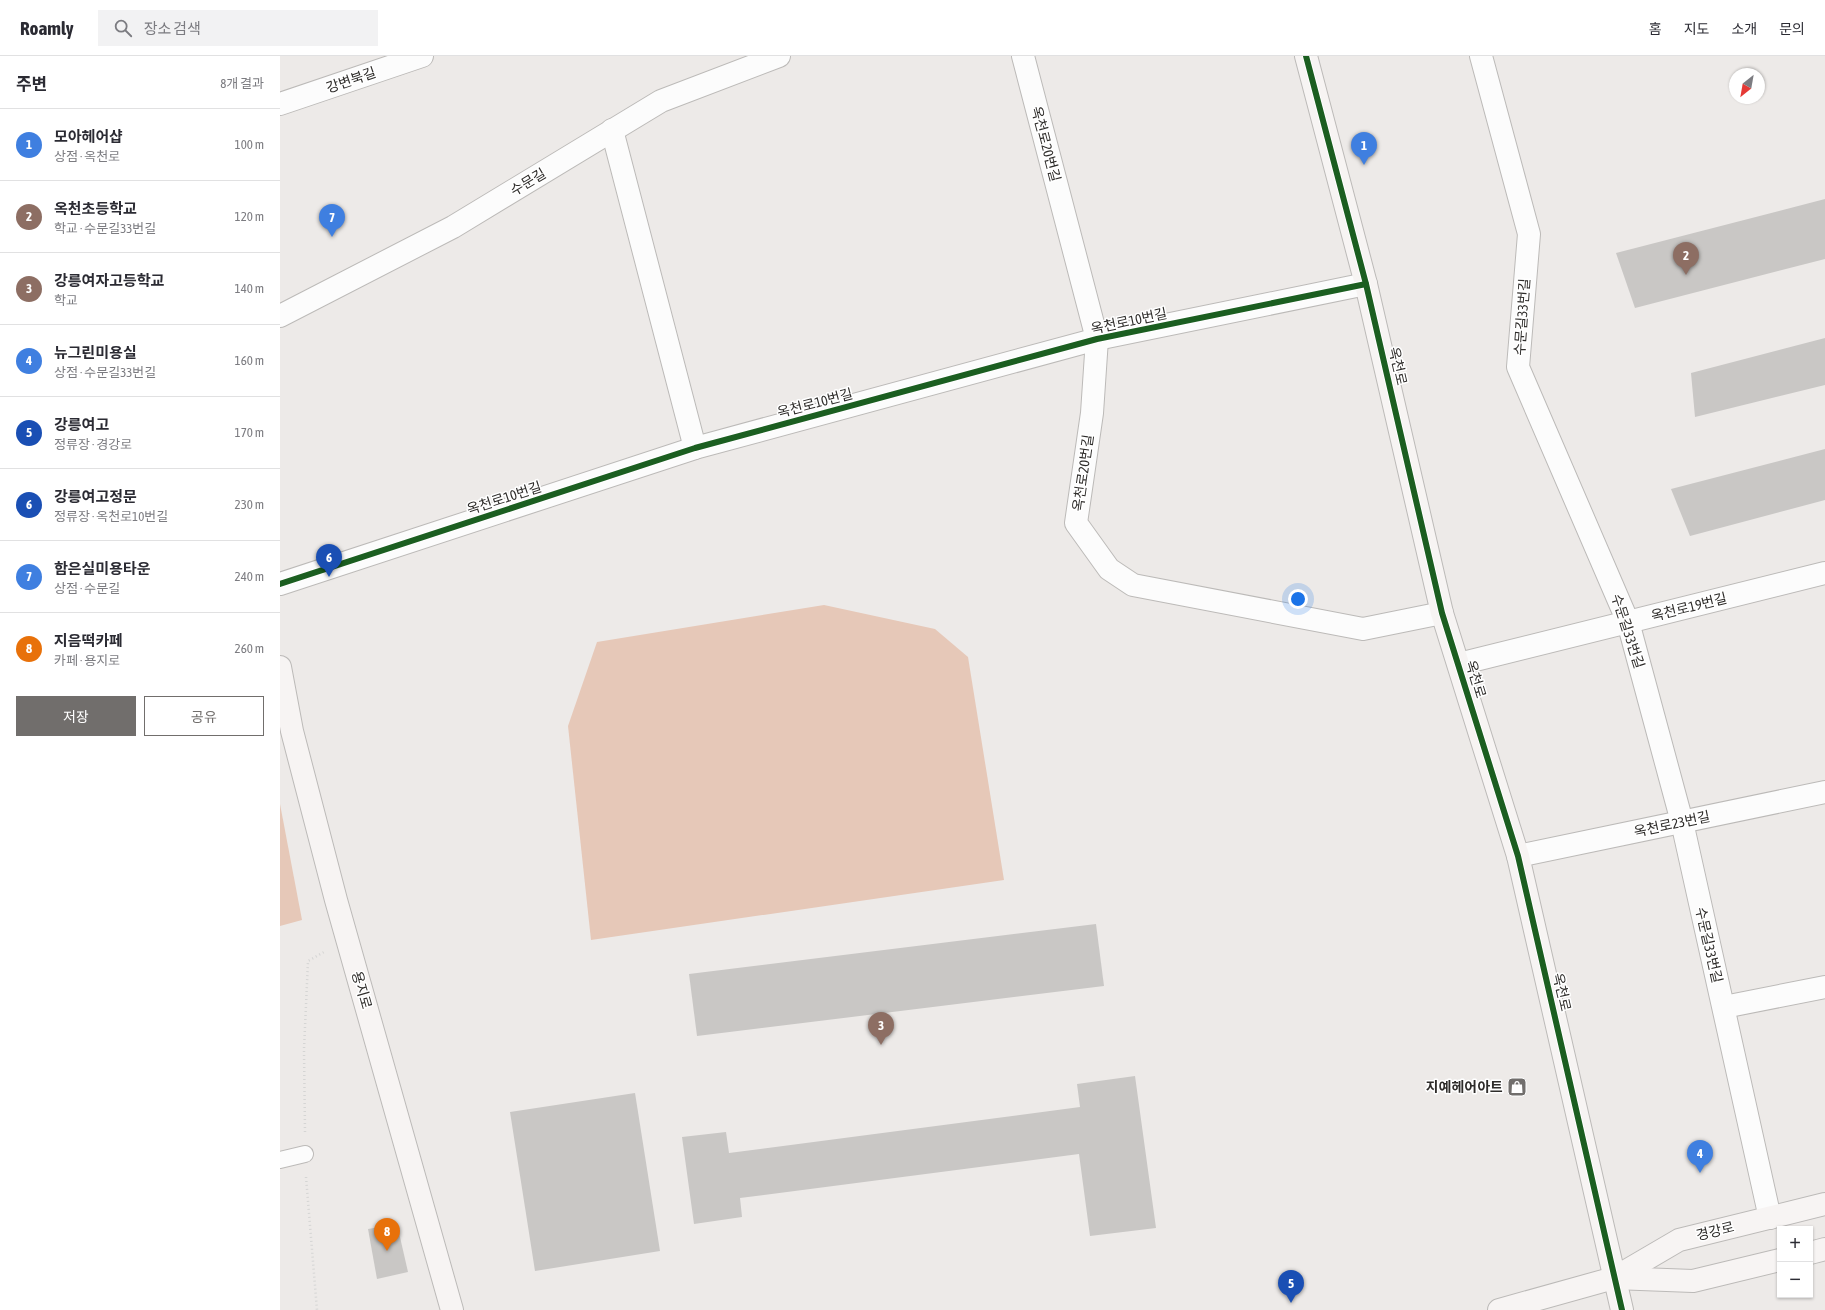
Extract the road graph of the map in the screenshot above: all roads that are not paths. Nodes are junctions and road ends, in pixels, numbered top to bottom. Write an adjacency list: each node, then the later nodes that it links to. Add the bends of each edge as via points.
1 (422, 56): 6 (street, 강변북길)
2 (779, 56): 7 (street, 수문길, via 661,101)
3 (1023, 56): 10 (street, 옥천로20번길)
4 (1306, 56): 8 (street, 옥천로)
5 (1481, 56): 15 (street, 수문길33번길, via 1529,234 1518,367)
6 (280, 104)
7 (612, 130): 9 (street, 수문길, via 453,227); 11 (street)
8 (1366, 284): 10 (street, 옥천로10번길); 14 (street, 옥천로)
9 (280, 316)
10 (1097, 339): 11 (street, 옥천로10번길); 14 (street, 옥천로20번길, via 1092,413 1076,523 1109,569 1133,585 1363,629)
11 (695, 448): 13 (street, 옥천로10번길)
12 (1825, 573): 15 (street, 옥천로19번길)
13 (280, 584)
14 (1442, 613): 16 (street, 옥천로)
15 (1628, 622): 16 (street, 옥천로19번길); 20 (street, 수문길33번길)
16 (1459, 664): 21 (street, 옥천로)
17 (280, 667): 18 (street, 용지로)
18 (286, 735): 32 (street, 용지로, via 347,938)
19 (1825, 792): 20 (street, 옥천로23번길)
20 (1682, 822): 21 (street, 옥천로23번길); 23 (street, 수문길33번길)
21 (1518, 856): 31 (street, 옥천로)
22 (1825, 987): 23 (street)
23 (1724, 1007): 27 (street, 수문길33번길)
24 (305, 1154): 25 (lane)
25 (280, 1160)
26 (1825, 1204): 27 (street, 경강로)
27 (1770, 1218): 31 (street, 경강로, via 1679,1240)
28 (1825, 1249): 29 (street)
29 (1813, 1252)
30 (1777, 1261): 31 (street, 경강로, via 1693,1281)
31 (1614, 1278): 33 (street, 경강로); 34 (street, 옥천로)
32 (452, 1310)
33 (1499, 1310)
34 (1622, 1310)

